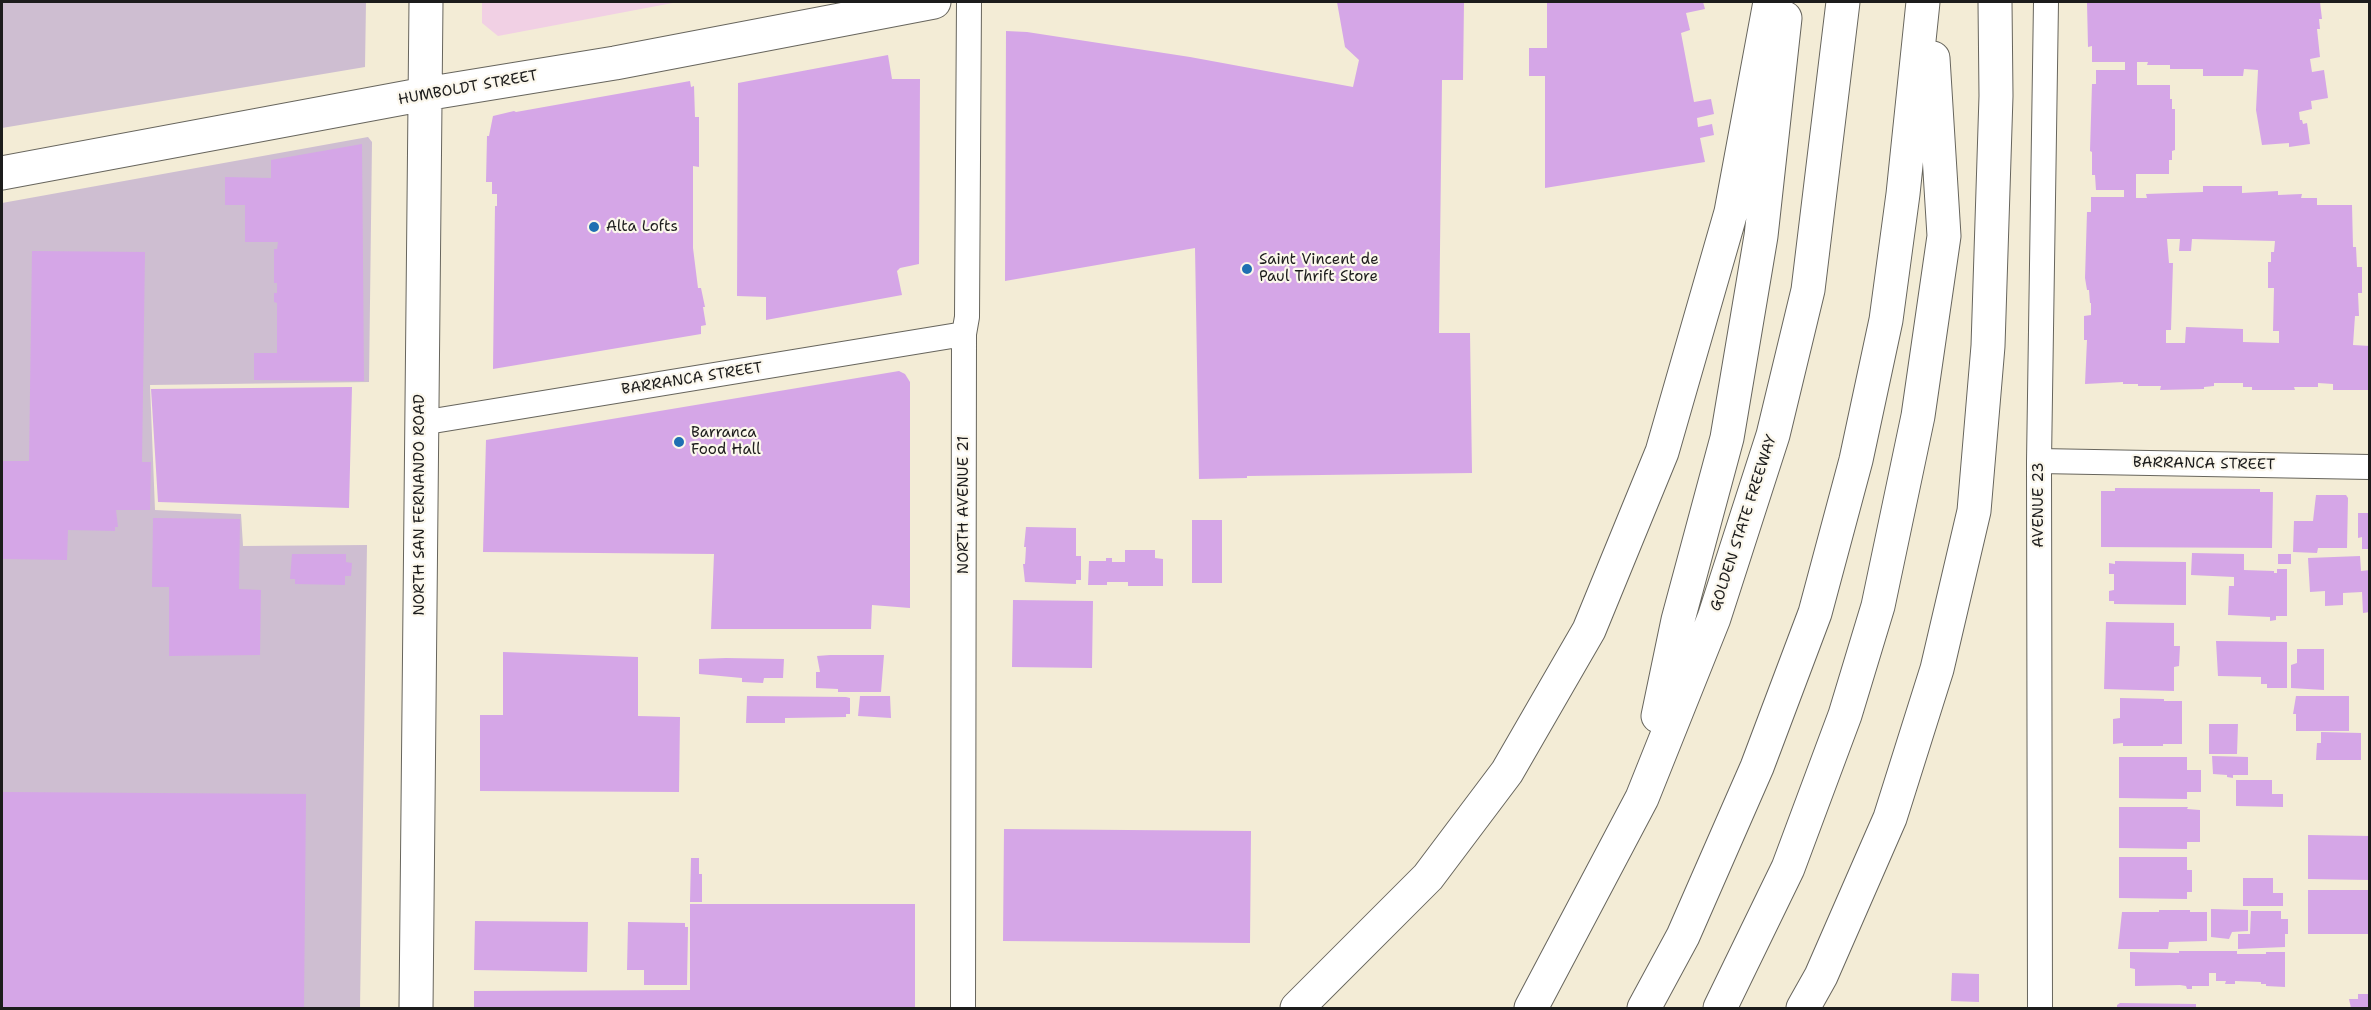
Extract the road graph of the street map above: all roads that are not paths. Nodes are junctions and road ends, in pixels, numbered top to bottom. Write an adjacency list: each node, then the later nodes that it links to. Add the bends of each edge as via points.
1 (426, 2): 11 (main road, NORTH SAN FERNANDO ROAD)
2 (934, 2): 11 (main road, HUMBOLDT STREET, via 615,63)
3 (969, 2): 13 (street, NORTH AVENUE 21)
4 (1770, 2): 21 (main road, via 1731,212 1662,452 1589,630 1507,772 1428,877)
5 (1785, 2): 17 (main road, via 1785,32 1761,236 1726,438 1678,620)
6 (1843, 2): 17 (main road, GOLDEN STATE FREEWAY, via 1808,290 1773,435 1714,618)
7 (1923, 2): 23 (main road, via 1886,320 1856,460 1815,613 1757,767 1683,936)
8 (1929, 2): 18 (main road, via 1944,236 1916,427 1878,606 1845,715 1788,868)
9 (1995, 2): 24 (main road, via 1988,346 1974,511 1937,669 1890,818 1821,976)
10 (2046, 2): 15 (street, AVENUE 23)
11 (425, 94): 12 (main road, HUMBOLDT STREET); 14 (main road, NORTH SAN FERNANDO ROAD)
12 (2, 173)
13 (964, 334): 14 (street, BARRANCA STREET); 20 (street, NORTH AVENUE 21)
14 (421, 423): 19 (main road, NORTH SAN FERNANDO ROAD)
15 (2039, 461): 16 (street, BARRANCA STREET); 25 (street, AVENUE 23)
16 (2370, 467)
17 (1642, 798): 22 (main road, GOLDEN STATE FREEWAY)
18 (1724, 1000)
19 (416, 1008)
20 (963, 1008)
21 (1297, 1008)
22 (1531, 1008)
23 (1644, 1008)
24 (1803, 1008)
25 (2040, 1008)

